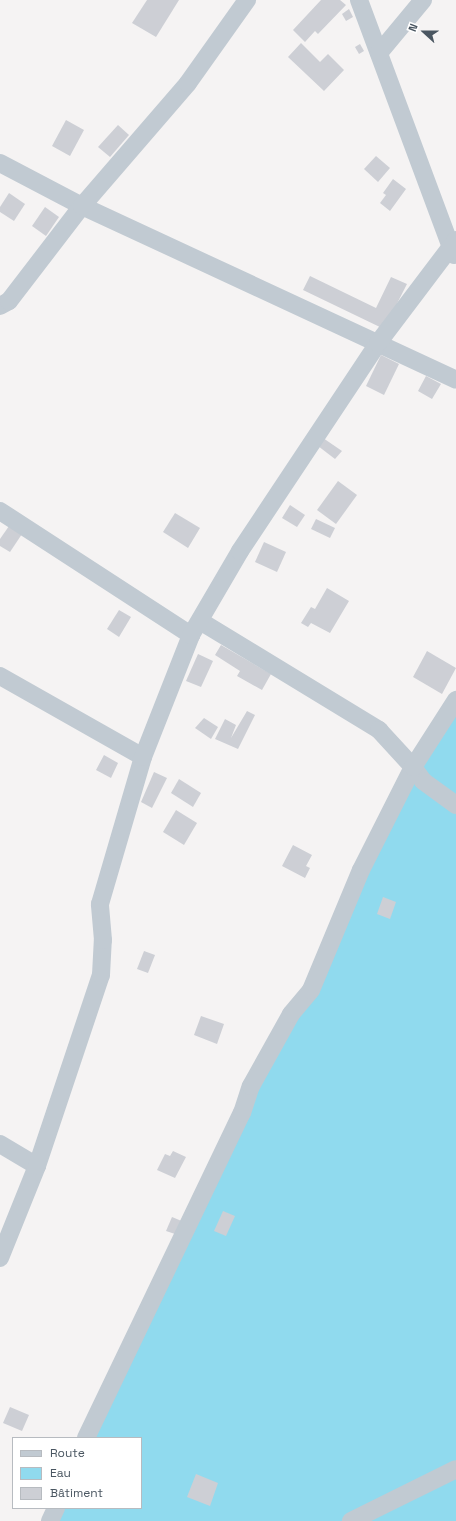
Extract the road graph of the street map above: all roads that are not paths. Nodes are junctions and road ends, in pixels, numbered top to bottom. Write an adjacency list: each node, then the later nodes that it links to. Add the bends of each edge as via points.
1 (248, 0): 6 (street, via 188,83)
2 (359, 0): 4 (street)
3 (423, 0): 4 (street)
4 (379, 53): 7 (street)
5 (0, 163): 6 (street)
6 (82, 206): 8 (street, via 9,301); 9 (street)
7 (454, 249): 9 (street)
8 (0, 306)
9 (378, 343): 10 (street); 12 (street, via 240,551)
10 (456, 380)
11 (0, 511): 12 (street)
12 (195, 628): 15 (street); 16 (street, via 379,730)
13 (0, 676): 15 (street)
14 (456, 700): 16 (street)
15 (143, 757): 19 (street, via 100,904 103,940 101,975)
16 (414, 767): 17 (street, via 423,781); 21 (street, via 361,870 311,990 290,1014 251,1086 235,1127)
17 (456, 805)
18 (0, 1144): 19 (street)
19 (37, 1166): 20 (street)
20 (0, 1258)
21 (86, 1437)
22 (456, 1469): 25 (street)
23 (56, 1509): 24 (street)
24 (50, 1521)
25 (351, 1521)

